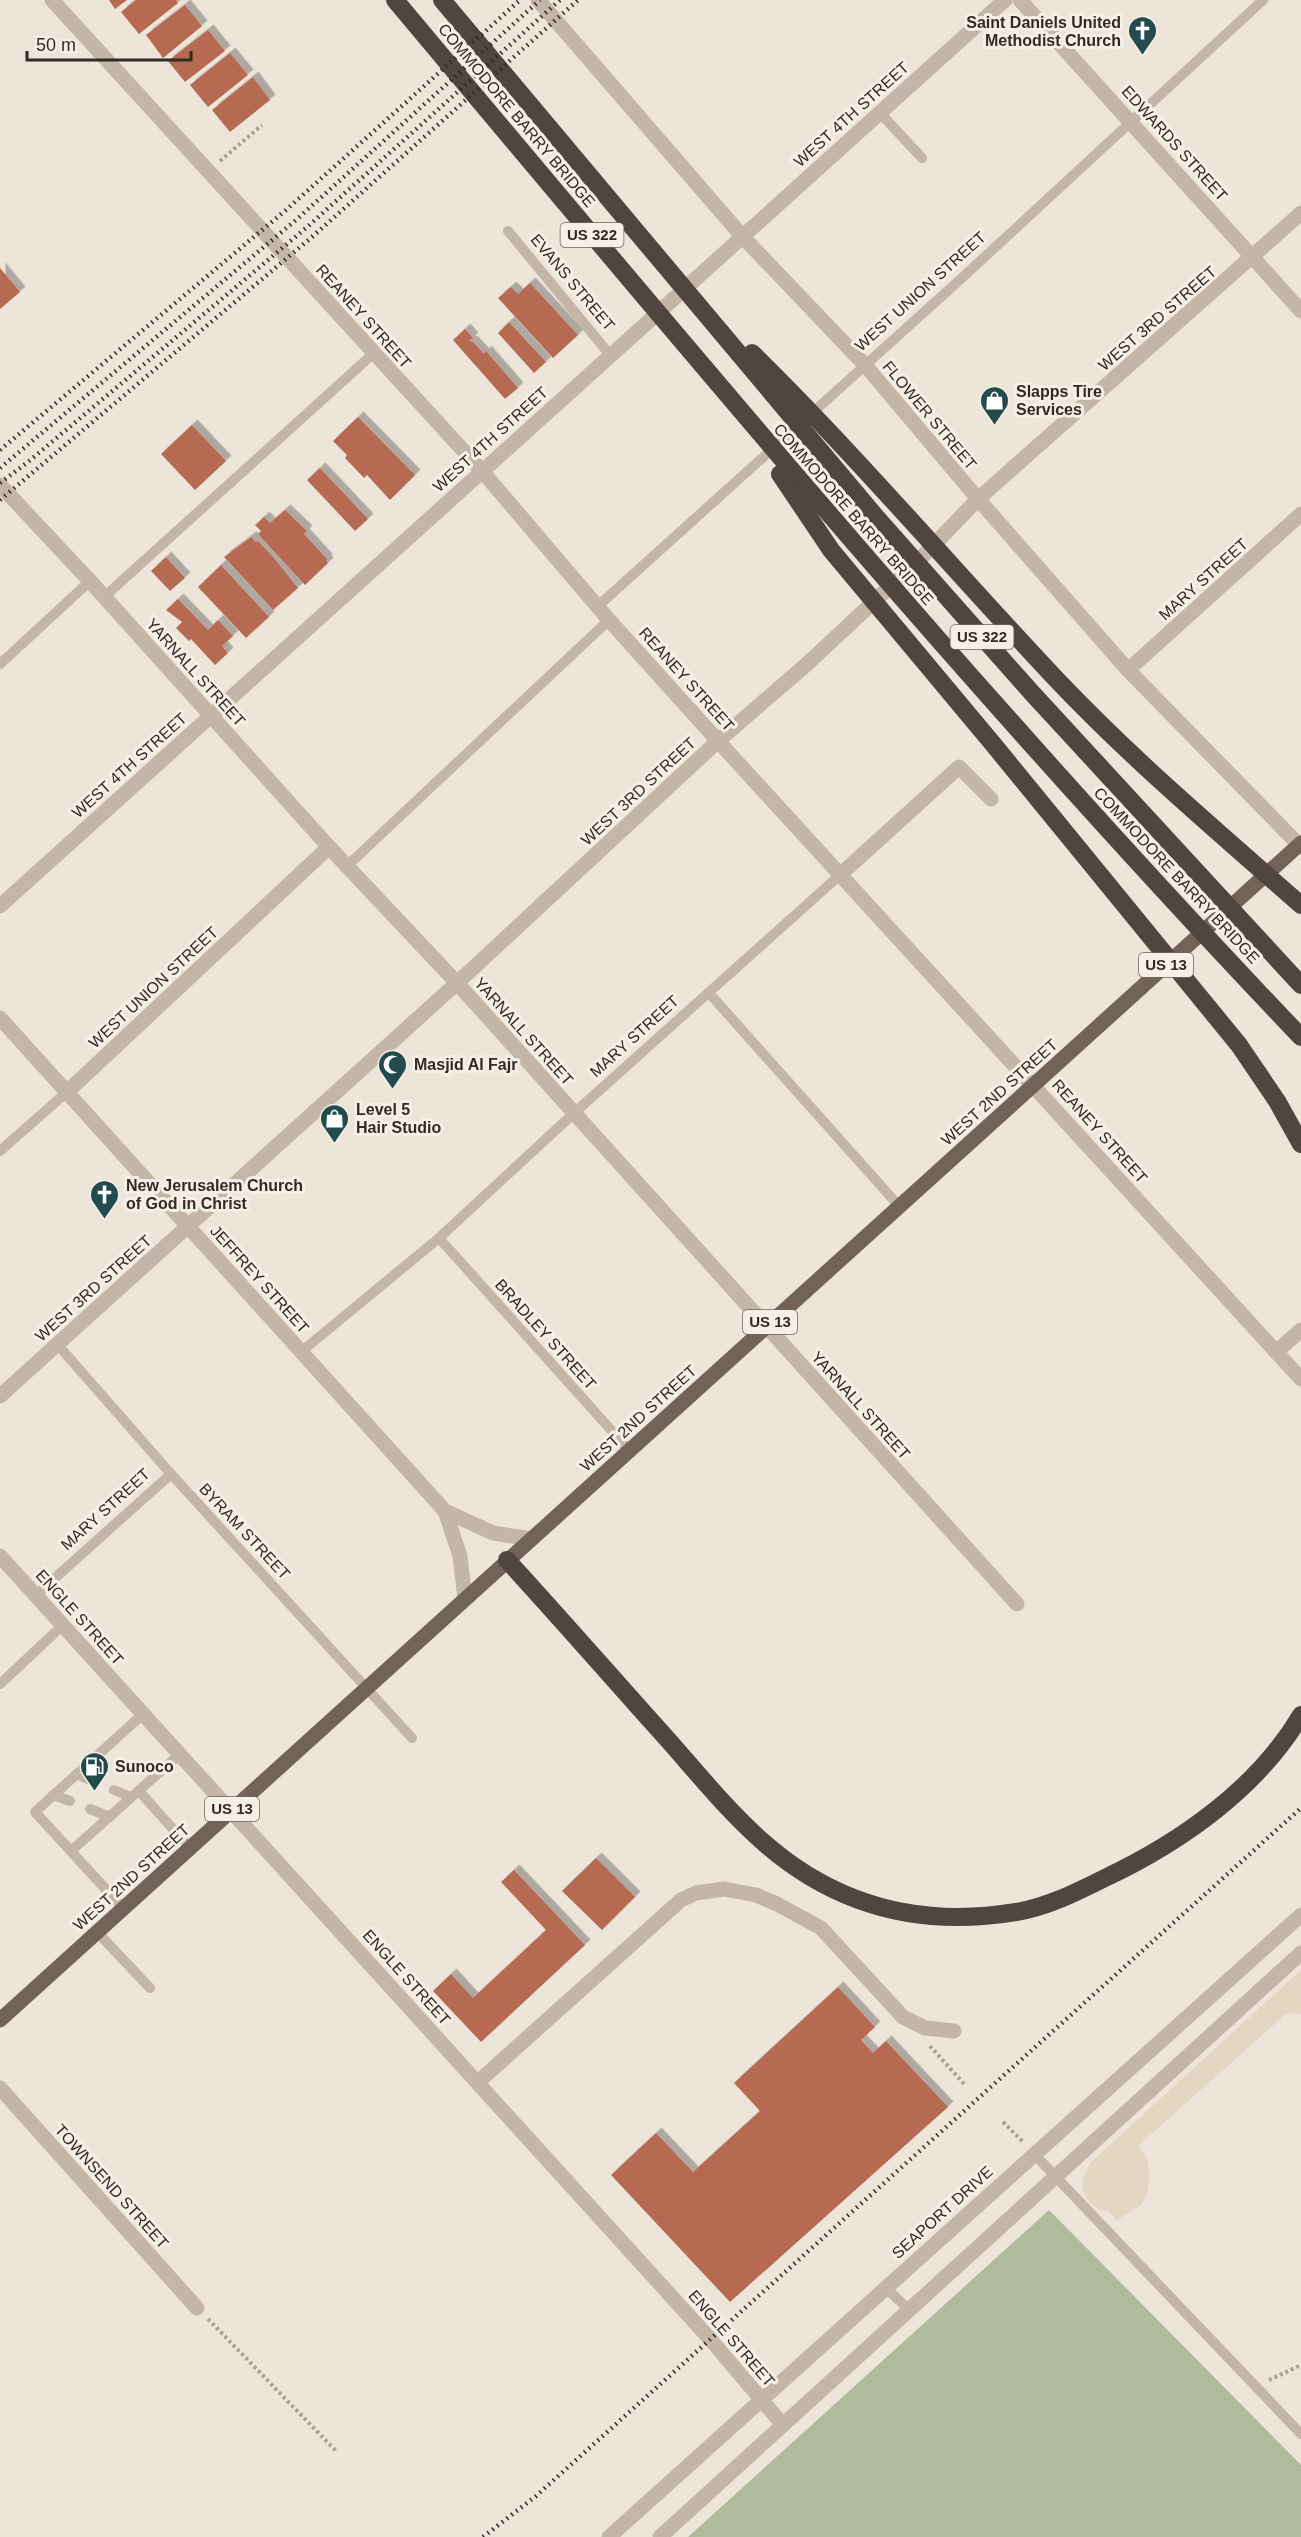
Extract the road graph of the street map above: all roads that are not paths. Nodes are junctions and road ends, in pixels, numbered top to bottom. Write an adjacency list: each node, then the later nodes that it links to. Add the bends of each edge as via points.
1 (52, 0): 21 (street, REANEY STREET)
2 (389, 0): 10 (highway)
3 (395, 0): 10 (highway, COMMODORE BARRY BRIDGE / US 322)
4 (442, 0): 11 (highway, COMMODORE BARRY BRIDGE / US 322)
5 (449, 0): 11 (highway)
6 (538, 0): 17 (street, FLOWER STREET)
7 (1005, 0): 12 (street, WEST 4TH STREET)
8 (1020, 0): 13 (street, EDWARDS STREET)
9 (1261, 1): 13 (lane, WEST UNION STREET)
10 (452, 68): 24 (highway, COMMODORE BARRY BRIDGE / US 322)
11 (502, 72): 19 (highway, COMMODORE BARRY BRIDGE / US 322)
12 (880, 114): 14 (lane); 17 (street, WEST 4TH STREET)
13 (1132, 121): 18 (street, EDWARDS STREET); 23 (lane, WEST UNION STREET)
14 (922, 158)
15 (1301, 213): 18 (street, WEST 3RD STREET)
16 (508, 231): 22 (lane, EVANS STREET)
17 (742, 236): 22 (street, WEST 4TH STREET); 23 (street, FLOWER STREET)
18 (1253, 258): 20 (street, EDWARDS STREET); 27 (street, WEST 3RD STREET)
19 (676, 279): 42 (highway, via 808,408 1059,682 1170,790); 45 (highway, COMMODORE BARRY BRIDGE / US 322, via 876,517)
20 (1301, 311)
21 (374, 353): 25 (street, REANEY STREET); 30 (lane)
22 (611, 356): 25 (street, WEST 4TH STREET)
23 (865, 365): 27 (street, FLOWER STREET); 31 (lane, WEST UNION STREET)
24 (732, 402): 48 (highway, COMMODORE BARRY BRIDGE / US 322, via 1047,763); 52 (highway, via 831,550 1239,1045)
25 (482, 471): 31 (street, REANEY STREET); 35 (street, WEST 4TH STREET)
26 (0, 485): 29 (street, YARNALL STREET)
27 (978, 499): 34 (street, FLOWER STREET); 36 (street, WEST 3RD STREET, via 807,664)
28 (1301, 514): 34 (street, MARY STREET)
29 (90, 581): 30 (street, YARNALL STREET); 33 (lane)
30 (104, 597): 35 (street, YARNALL STREET)
31 (598, 606): 32 (street, REANEY STREET)
32 (609, 620): 36 (street, REANEY STREET); 40 (lane)
33 (0, 664)
34 (1128, 670): 38 (street, FLOWER STREET)
35 (211, 716): 39 (street, YARNALL STREET); 43 (street, WEST 4TH STREET)
36 (718, 741): 41 (street, REANEY STREET); 44 (street, WEST 3RD STREET)
37 (991, 799): 41 (street, MARY STREET, via 959,766)
38 (1300, 845): 49 (main road, WEST 2ND STREET / US 13)
39 (329, 847): 40 (street, YARNALL STREET); 50 (street, WEST UNION STREET)
40 (347, 866): 44 (street, YARNALL STREET)
41 (841, 874): 46 (lane, MARY STREET); 49 (street, REANEY STREET)
42 (1301, 905)
43 (0, 906)
44 (457, 983): 51 (street, YARNALL STREET); 55 (street, WEST 3RD STREET)
45 (1301, 985)
46 (709, 993): 51 (lane, MARY STREET); 54 (lane)
47 (0, 1018): 50 (street, JEFFREY STREET)
48 (1301, 1037)
49 (1034, 1085): 54 (main road, WEST 2ND STREET / US 13); 61 (street, REANEY STREET)
50 (67, 1092): 53 (lane, WEST UNION STREET); 55 (street, JEFFREY STREET)
51 (573, 1114): 56 (lane, MARY STREET); 57 (street, YARNALL STREET)
52 (1301, 1144)
53 (0, 1151)
54 (899, 1206): 57 (main road, WEST 2ND STREET / US 13)
55 (188, 1226): 59 (street, WEST 3RD STREET); 60 (street, JEFFREY STREET)
56 (440, 1238): 60 (lane, MARY STREET); 64 (lane, BRADLEY STREET)
57 (765, 1327): 64 (main road, WEST 2ND STREET / US 13); 72 (street, YARNALL STREET)
58 (1301, 1330): 61 (street)
59 (57, 1344): 63 (street, WEST 3RD STREET); 65 (lane, BYRAM STREET)
60 (302, 1351): 66 (street, JEFFREY STREET)
61 (1276, 1352): 62 (street, REANEY STREET)
62 (1301, 1379)
63 (0, 1396)
64 (629, 1450): 67 (main road, WEST 2ND STREET / US 13)
65 (171, 1474): 70 (lane, MARY STREET); 75 (lane, BYRAM STREET)
66 (445, 1511): 67 (street, via 493,1533); 71 (street, via 460,1556)
67 (531, 1539): 69 (main road, WEST 2ND STREET / US 13)
68 (0, 1556): 70 (street, ENGLE STREET)
69 (507, 1560): 71 (main road, WEST 2ND STREET / US 13); 77 (highway, via 707,1785 761,1840 822,1883 861,1903 912,1916 1017,1912 1069,1896 1165,1847 1253,1777)
70 (36, 1595): 73 (street, ENGLE STREET)
71 (465, 1599): 75 (main road, WEST 2ND STREET / US 13)
72 (1017, 1604)
73 (63, 1625): 74 (lane); 76 (street, ENGLE STREET)
74 (0, 1684)
75 (368, 1687): 78 (lane, BYRAM STREET); 87 (main road, WEST 2ND STREET / US 13)
76 (143, 1714): 79 (street, ENGLE STREET); 80 (lane)
77 (1301, 1715)
78 (412, 1738)
79 (180, 1754): 83 (lane); 87 (street, ENGLE STREET)
80 (76, 1774): 81 (lane); 84 (lane)
81 (90, 1780)
82 (114, 1790): 83 (lane)
83 (135, 1794): 88 (lane); 89 (lane)
84 (54, 1795): 85 (lane); 90 (lane, via 35,1812)
85 (70, 1801)
86 (90, 1809): 88 (lane)
87 (231, 1811): 89 (main road, WEST 2ND STREET / US 13); 98 (street, ENGLE STREET)
88 (110, 1817): 90 (lane)
89 (190, 1848): 91 (main road, WEST 2ND STREET / US 13)
90 (71, 1851): 91 (lane)
91 (123, 1908): 93 (main road, WEST 2ND STREET / US 13)
92 (1301, 1916): 100 (street, SEAPORT DRIVE)
93 (97, 1932): 95 (lane); 96 (main road, WEST 2ND STREET / US 13)
94 (1301, 1953): 101 (street)
95 (150, 1989)
96 (0, 2020)
97 (954, 2031): 98 (street, via 925,2028 903,2017 821,1928 756,1894 724,1890 696,1893 681,1900)
98 (478, 2082): 105 (street, ENGLE STREET)
99 (0, 2088): 103 (street, TOWNSEND STREET)
100 (1034, 2154): 101 (lane); 102 (street, SEAPORT DRIVE)
101 (1054, 2178): 104 (street); 107 (lane)
102 (886, 2288): 104 (lane); 105 (street, SEAPORT DRIVE)
103 (197, 2308)
104 (909, 2310): 106 (street)
105 (761, 2400): 106 (street, ENGLE STREET); 108 (street, SEAPORT DRIVE)
106 (783, 2425): 109 (street)
107 (1301, 2434)
108 (609, 2537)
109 (660, 2537)

